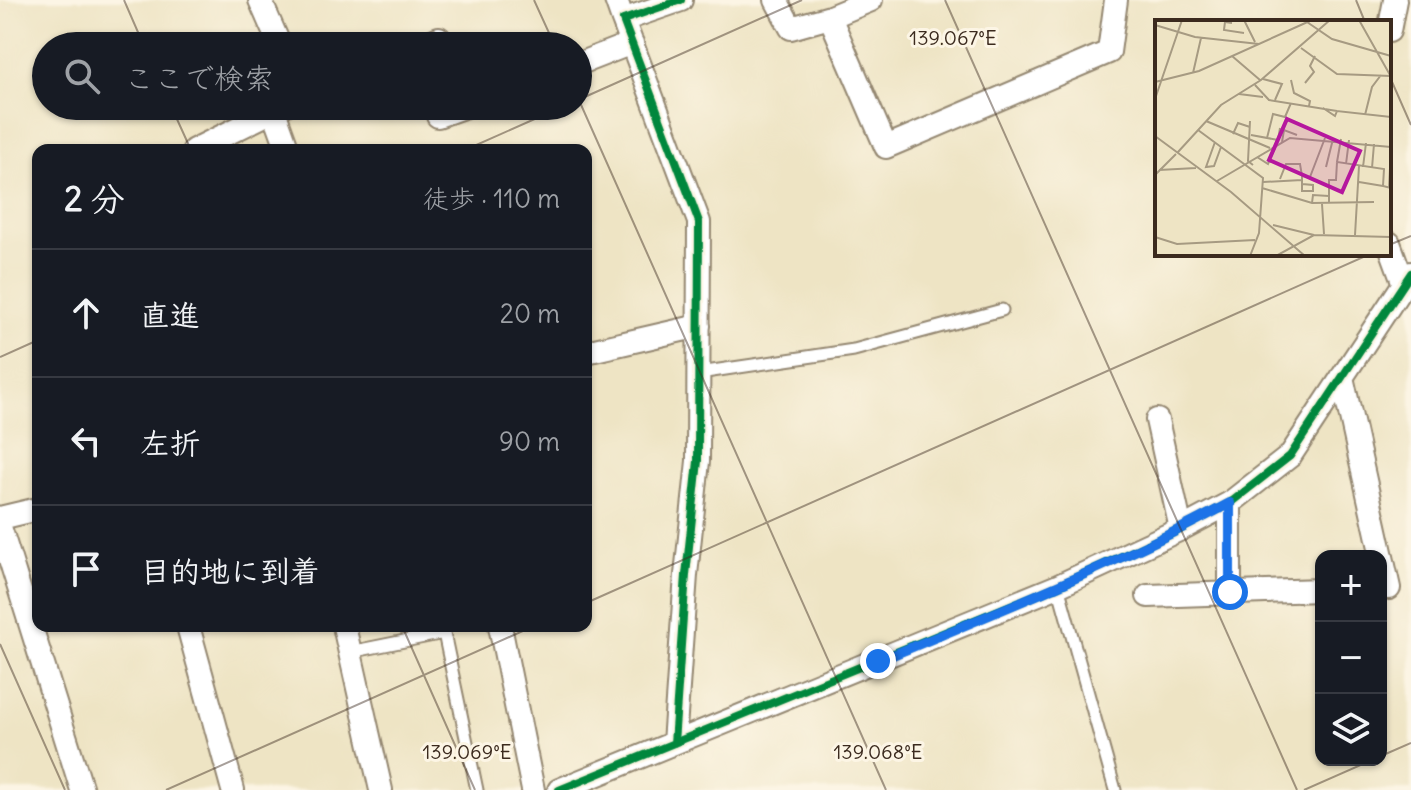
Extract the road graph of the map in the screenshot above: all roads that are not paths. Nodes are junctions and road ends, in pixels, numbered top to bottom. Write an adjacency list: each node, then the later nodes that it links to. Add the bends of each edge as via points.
1 (260, 0): 10 (street)
2 (681, 0): 7 (street)
3 (776, 0): 8 (street, via 791,28)
4 (871, 0): 8 (street)
5 (1116, 0): 8 (street, via 1109,52 886,147)
6 (1395, 0): 9 (street)
7 (620, 10): 11 (street)
8 (830, 17)
9 (1391, 21)
10 (274, 32)
11 (632, 43): 12 (street); 20 (street, via 699,222)
12 (592, 59)
13 (254, 120): 15 (street)
14 (281, 120): 16 (street)
15 (206, 144)
16 (287, 144)
17 (1391, 247): 18 (street)
18 (1407, 278): 23 (street)
19 (1002, 310): 22 (lane, via 854,350)
20 (699, 326): 21 (street); 22 (street)
21 (592, 351)
22 (699, 373): 41 (street, via 698,461)
23 (1342, 377): 25 (street, via 1290,456); 30 (street)
24 (1157, 420): 29 (street)
25 (1230, 503): 29 (street); 33 (street)
26 (32, 510): 27 (street)
27 (0, 518)
28 (0, 527): 35 (street)
29 (1181, 529): 31 (street)
30 (1381, 550)
31 (1058, 586): 41 (street); 49 (lane)
32 (1315, 590): 33 (street)
33 (1230, 592): 34 (street)
34 (1148, 596)
35 (32, 630)
36 (33, 632): 43 (street)
37 (190, 632): 44 (street)
38 (345, 632): 40 (street)
39 (501, 632): 47 (street)
40 (350, 652): 45 (street); 46 (lane, via 444,633)
41 (674, 743): 42 (street)
42 (610, 781): 48 (street)
43 (82, 790)
44 (233, 790)
45 (381, 790)
46 (477, 790)
47 (533, 790)
48 (559, 790)
49 (1115, 790)

